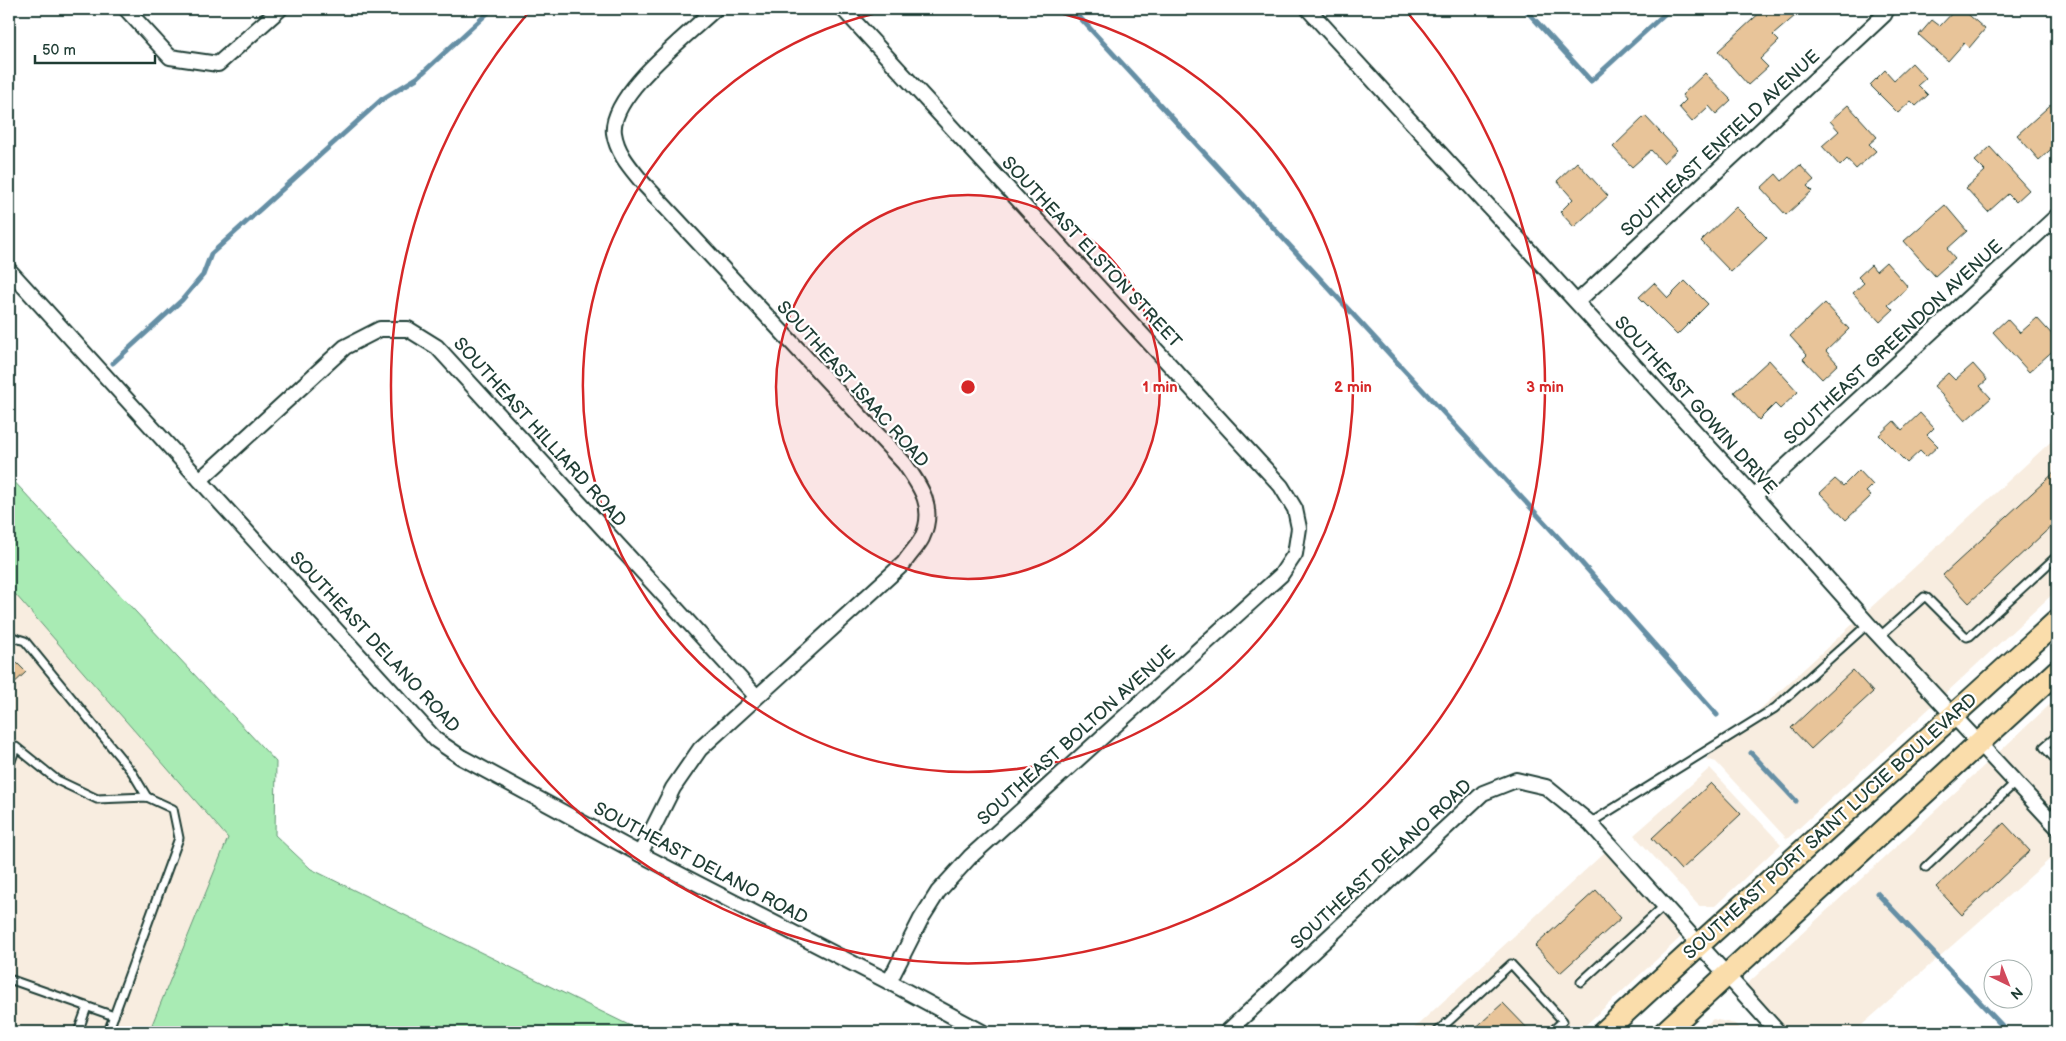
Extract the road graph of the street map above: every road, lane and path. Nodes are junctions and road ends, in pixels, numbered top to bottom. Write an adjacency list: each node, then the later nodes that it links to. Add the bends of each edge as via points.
1 (126, 9): 2 (street, via 170,57 218,64)
2 (280, 9)
3 (715, 9): 19 (street, SOUTHEAST ISAAC ROAD, via 635,84 619,108 614,132 621,155 904,463 921,487 928,510 922,537 904,563)
4 (843, 9): 12 (street, SOUTHEAST ELSTON STREET, via 1281,486 1295,509)
5 (1308, 9): 9 (street, SOUTHEAST GOWIN DRIVE)
6 (1887, 9): 9 (street, SOUTHEAST ENFIELD AVENUE)
7 (2057, 216): 11 (street, SOUTHEAST GREENDON AVENUE)
8 (9, 270): 10 (street, SOUTHEAST DELANO ROAD)
9 (1577, 302): 11 (street, SOUTHEAST GOWIN DRIVE)
10 (200, 480): 19 (street, SOUTHEAST HILLIARD ROAD, via 344,347 380,329 408,329 437,347); 29 (street, SOUTHEAST DELANO ROAD, via 436,740 461,757)
11 (1754, 496): 15 (street, SOUTHEAST GOWIN DRIVE)
12 (1299, 528): 35 (street, SOUTHEAST BOLTON AVENUE, via 1295,554 1281,574 964,864 938,892 920,919)
13 (2057, 556): 17 (lane, via 1967,637 1924,596)
14 (2057, 621): 20 (main road, SOUTHEAST PORT SAINT LUCIE BOULEVARD)
15 (1868, 624): 17 (street, SOUTHEAST GOWIN DRIVE); 28 (lane, via 1775,708)
16 (9, 636): 26 (lane, via 25,641 132,772)
17 (1880, 636): 20 (street, SOUTHEAST GOWIN DRIVE)
18 (2057, 671): 22 (main road)
19 (756, 696): 29 (street, SOUTHEAST ISAAC ROAD, via 700,750 673,788)
20 (1954, 716): 22 (street, SOUTHEAST GOWIN DRIVE); 32 (main road, SOUTHEAST PORT SAINT LUCIE BOULEVARD)
21 (2057, 736): 23 (lane, via 2044,747)
22 (1980, 743): 25 (street, SOUTHEAST GOWIN DRIVE); 33 (main road)
23 (2057, 761)
24 (9, 767): 26 (lane, via 16,747 57,780 97,799)
25 (2016, 782): 27 (street, SOUTHEAST GOWIN DRIVE); 30 (lane)
26 (147, 796): 38 (lane, via 173,810 179,838)
27 (2054, 818)
28 (1590, 823): 31 (street, SOUTHEAST DELANO ROAD); 42 (street, SOUTHEAST DELANO ROAD, via 1546,787 1516,780 1484,793)
29 (640, 854): 35 (street, SOUTHEAST DELANO ROAD)
30 (1926, 867)
31 (1664, 906): 32 (street, SOUTHEAST DELANO ROAD); 36 (lane)
32 (1698, 944): 33 (street, SOUTHEAST DELANO ROAD); 45 (main road, SOUTHEAST PORT SAINT LUCIE BOULEVARD)
33 (1726, 976): 46 (main road); 47 (street, SOUTHEAST DELANO ROAD)
34 (9, 980): 37 (lane)
35 (889, 982): 41 (street, SOUTHEAST DELANO ROAD)
36 (1581, 982)
37 (87, 1007): 38 (lane); 39 (lane)
38 (114, 1016): 40 (lane)
39 (78, 1032)
40 (108, 1032)
41 (982, 1032)
42 (1227, 1032)
43 (1436, 1032): 44 (lane, via 1511,964 1562,1021)
44 (1551, 1032)
45 (1604, 1032)
46 (1665, 1032)
47 (1778, 1032)

